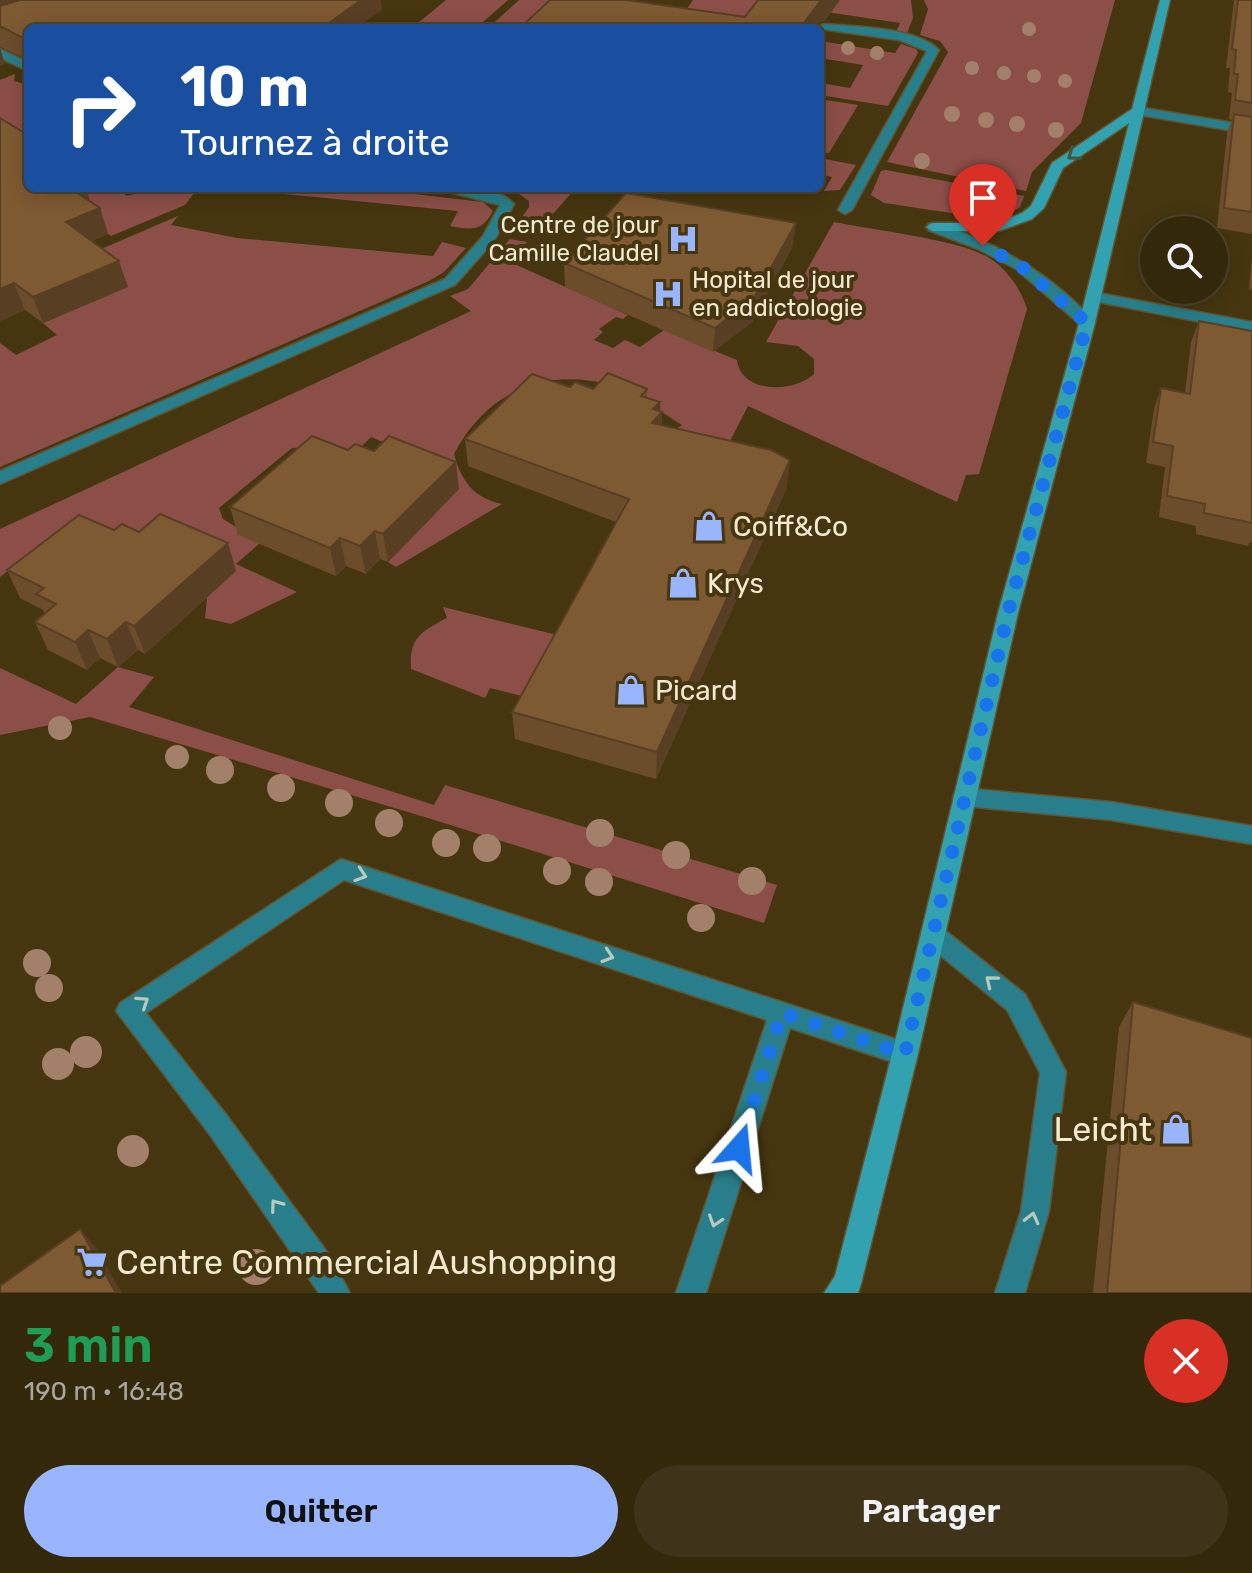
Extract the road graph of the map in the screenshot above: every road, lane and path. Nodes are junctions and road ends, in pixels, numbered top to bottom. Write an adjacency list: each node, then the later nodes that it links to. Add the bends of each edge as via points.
1 (1165, 0): 5 (main road)
2 (825, 27): 8 (street, via 910,40 933,50)
3 (0, 53): 4 (street)
4 (24, 65)
5 (1138, 111): 6 (street); 9 (main road, one-way to 9, via 1057,166 1037,208 1014,223 982,229); 10 (main road)
6 (1252, 130)
7 (464, 192): 13 (street, via 501,198 507,204 489,238 450,282)
8 (845, 210)
9 (933, 227): 11 (street, via 1021,266)
10 (1093, 297): 11 (main road); 12 (street)
11 (1087, 323): 14 (main road)
12 (1252, 327)
13 (0, 478)
14 (964, 797): 15 (street, via 1111,811); 16 (main road)
15 (1252, 835)
16 (933, 935): 18 (main road); 22 (street, one-way to 16, via 1035,1211 1053,1072 1016,1002)
17 (782, 1013): 18 (street); 20 (street, one-way to 17, via 227,1138 129,1011 341,869); 21 (street, one-way to 21)
18 (905, 1054): 19 (main road)
19 (845, 1290)
20 (335, 1293)
21 (691, 1293)
22 (1010, 1293)

